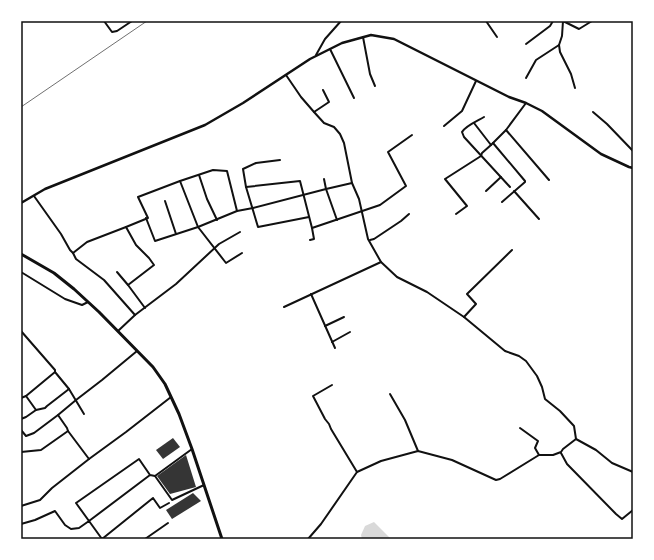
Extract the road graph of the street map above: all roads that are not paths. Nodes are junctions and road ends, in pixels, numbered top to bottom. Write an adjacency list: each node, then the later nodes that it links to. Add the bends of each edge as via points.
1 (104, 21): 2 (street, via 112,32)
2 (132, 21)
3 (341, 21): 13 (street, via 325,39)
4 (486, 21): 9 (street)
5 (553, 21): 10 (street)
6 (563, 21): 7 (street, via 579,29); 11 (street)
7 (592, 21)
8 (363, 37): 12 (street); 16 (street, via 371,35 394,39); 17 (street)
9 (497, 37)
10 (526, 44)
11 (559, 45): 15 (street, via 536,60); 18 (street)
12 (330, 49): 13 (street); 20 (street)
13 (316, 56): 14 (street)
14 (286, 74): 22 (street, via 301,98); 46 (street, via 244,103 205,125 45,189)
15 (526, 78)
16 (476, 80): 21 (street); 26 (street, via 462,111)
17 (374, 86)
18 (575, 88)
19 (323, 90): 22 (street, via 329,102)
20 (354, 98)
21 (526, 103): 27 (street); 33 (street, via 542,111 601,154)
22 (314, 112): 39 (street, via 340,134)
23 (593, 112): 30 (street)
24 (484, 116): 25 (street)
25 (474, 123): 29 (street); 31 (street, via 464,127 462,132)
26 (444, 126)
27 (506, 130): 29 (street); 37 (street)
28 (412, 135): 52 (street, via 388,152 406,186 380,205)
29 (492, 144): 31 (street); 44 (street, via 525,181)
30 (633, 151)
31 (481, 156): 35 (street); 54 (street, via 445,179 467,206)
32 (280, 160): 40 (street, via 256,163 243,169)
33 (633, 168)
34 (199, 175): 38 (street); 51 (street, via 213,170 227,171); 58 (street)
35 (501, 177): 41 (street); 43 (street)
36 (324, 179): 42 (street)
37 (549, 180)
38 (180, 181): 56 (street, via 138,197); 61 (street)
39 (352, 183): 42 (street); 52 (street)
40 (246, 187): 45 (street, via 300,181); 50 (street)
41 (510, 187)
42 (326, 189): 45 (street); 59 (street)
43 (486, 191)
44 (514, 191): 48 (street); 57 (street)
45 (303, 195): 50 (street); 55 (street)
46 (34, 196): 49 (street); 69 (street)
47 (165, 201): 64 (street)
48 (502, 202)
49 (21, 203)
50 (252, 208): 51 (street); 55 (street, via 258,227)
51 (237, 211): 58 (street)
52 (363, 211): 59 (street); 66 (street)
53 (409, 214): 66 (street)
54 (456, 214)
55 (309, 217): 62 (street)
56 (146, 218): 60 (street); 64 (street, via 155,241)
57 (539, 219)
58 (218, 220): 61 (street)
59 (337, 220): 62 (street)
60 (126, 227): 69 (street, via 87,242); 75 (street, via 136,245 154,265)
61 (198, 227): 64 (street); 67 (street)
62 (312, 228): 65 (street, via 314,239)
63 (240, 232): 67 (street)
64 (176, 234)
65 (310, 240)
66 (370, 240): 72 (street)
67 (215, 249): 70 (street, via 226,263); 79 (street)
68 (512, 250): 82 (street, via 466,294 476,304)
69 (73, 253): 80 (street, via 76,259 104,280)
70 (242, 253)
71 (21, 254): 77 (main road, via 54,273)
72 (381, 262): 76 (street); 82 (street, via 397,277 427,292)
73 (21, 272): 77 (street, via 65,299 82,305)
74 (117, 272): 75 (street)
75 (128, 285): 79 (street)
76 (311, 294): 78 (street); 83 (street)
77 (88, 302): 84 (main road)
78 (284, 307)
79 (145, 308): 80 (street)
80 (135, 316): 84 (street)
81 (344, 316): 83 (street)
82 (464, 317): 105 (street, via 505,351 526,361 537,376 545,399 574,426)
83 (325, 326): 87 (street)
84 (118, 331): 89 (main road)
85 (21, 332): 90 (street)
86 (350, 332): 87 (street)
87 (332, 342): 88 (street)
88 (335, 348)
89 (137, 351): 95 (main road, via 153,367); 97 (street)
90 (55, 372): 92 (street); 94 (street)
91 (332, 385): 112 (street, via 312,396)
92 (69, 389): 97 (street); 98 (street, via 45,408)
93 (390, 394): 108 (street, via 405,420)
94 (26, 396): 96 (street); 98 (street)
95 (171, 397): 106 (main road); 111 (street)
96 (21, 398)
97 (76, 400): 99 (street); 100 (street)
98 (36, 410): 101 (street)
99 (84, 414)
100 (58, 415): 103 (street, via 34,433 26,436); 104 (street)
101 (21, 419)
102 (520, 428): 110 (street, via 538,440 535,448)
103 (21, 430)
104 (68, 431): 107 (street, via 41,450); 111 (street)
105 (576, 439): 109 (street); 113 (street, via 596,450 612,464)
106 (192, 449): 115 (street); 116 (main road)
107 (21, 452)
108 (418, 452): 110 (street, via 452,460 496,480); 112 (street, via 381,461)
109 (561, 452): 110 (street); 119 (street, via 567,464 622,519)
110 (539, 455)
111 (89, 459): 118 (street, via 40,500)
112 (358, 472): 125 (street)
113 (633, 472)
114 (150, 475): 115 (street); 120 (street); 120 (street, via 139,459 76,503)
115 (155, 476): 116 (street, via 172,500)
116 (204, 485): 124 (main road)
117 (169, 503): 120 (street, via 160,508 153,498 102,539)
118 (21, 506)
119 (633, 510)
120 (89, 521): 122 (street, via 79,528 71,529 55,511)
121 (168, 523): 123 (street)
122 (21, 524)
123 (145, 539)
124 (222, 539)
125 (308, 539)

